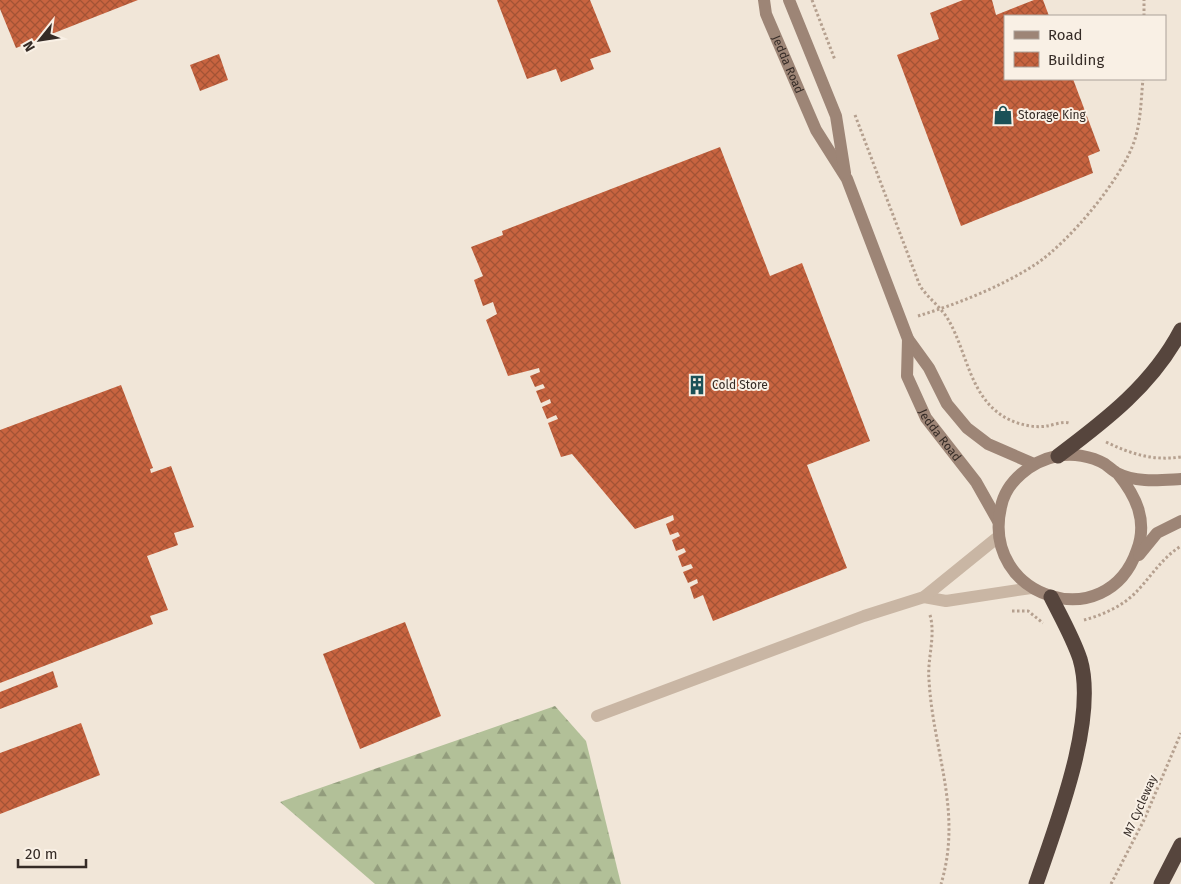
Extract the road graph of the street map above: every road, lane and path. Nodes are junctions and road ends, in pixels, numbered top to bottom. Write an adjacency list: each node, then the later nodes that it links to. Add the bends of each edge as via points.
1 (764, 0): 9 (main road, Jedda Road, via 766,14 816,130)
2 (789, 0): 9 (main road, Jedda Road, via 836,116)
3 (812, 0): 6 (path)
4 (1144, 0): 5 (path)
5 (1144, 15)
6 (838, 68)
7 (1143, 80): 10 (path, via 1135,140 1124,164 1102,197 1038,263 1017,276)
8 (854, 112): 10 (path, via 920,286)
9 (846, 179): 11 (main road, Jedda Road)
10 (939, 309): 11 (path); 14 (path, via 949,320 977,388 992,406 1008,419 1025,425 1066,422)
11 (902, 321): 13 (main road, Jedda Road)
12 (1181, 330): 16 (highway, via 1158,366 1136,392)
13 (908, 339): 18 (main road, Jedda Road, via 929,368 946,404 967,428 988,444); 21 (main road, Jedda Road, via 907,376 926,418 976,482)
14 (1073, 425)
15 (1107, 442): 17 (path, via 1141,456)
16 (1058, 456): 18 (main road); 19 (main road, via 1090,458)
17 (1181, 457)
18 (1034, 464): 21 (main road, via 1009,488 1001,504)
19 (1118, 474): 20 (main road, via 1152,481); 24 (main road, via 1133,492 1141,515 1141,539)
20 (1181, 479)
21 (998, 521): 23 (main road)
22 (1181, 521): 24 (main road, via 1157,533)
23 (998, 537): 25 (main road, via 1009,566); 26 (lane)
24 (1133, 562): 27 (main road, via 1124,575 1098,594 1066,600)
25 (1031, 588): 26 (lane, via 946,601); 27 (main road)
26 (924, 597): 29 (lane, via 864,616)
27 (1051, 597): 33 (highway, via 1080,659 1085,713 1076,755)
28 (932, 621): 32 (path, via 929,680 950,830)
29 (597, 716)
30 (1181, 733): 34 (path, M7 Cycleway, via 1144,820)
31 (1181, 845): 35 (highway)
32 (941, 884)
33 (1036, 884)
34 (1111, 884)
35 (1161, 884)

